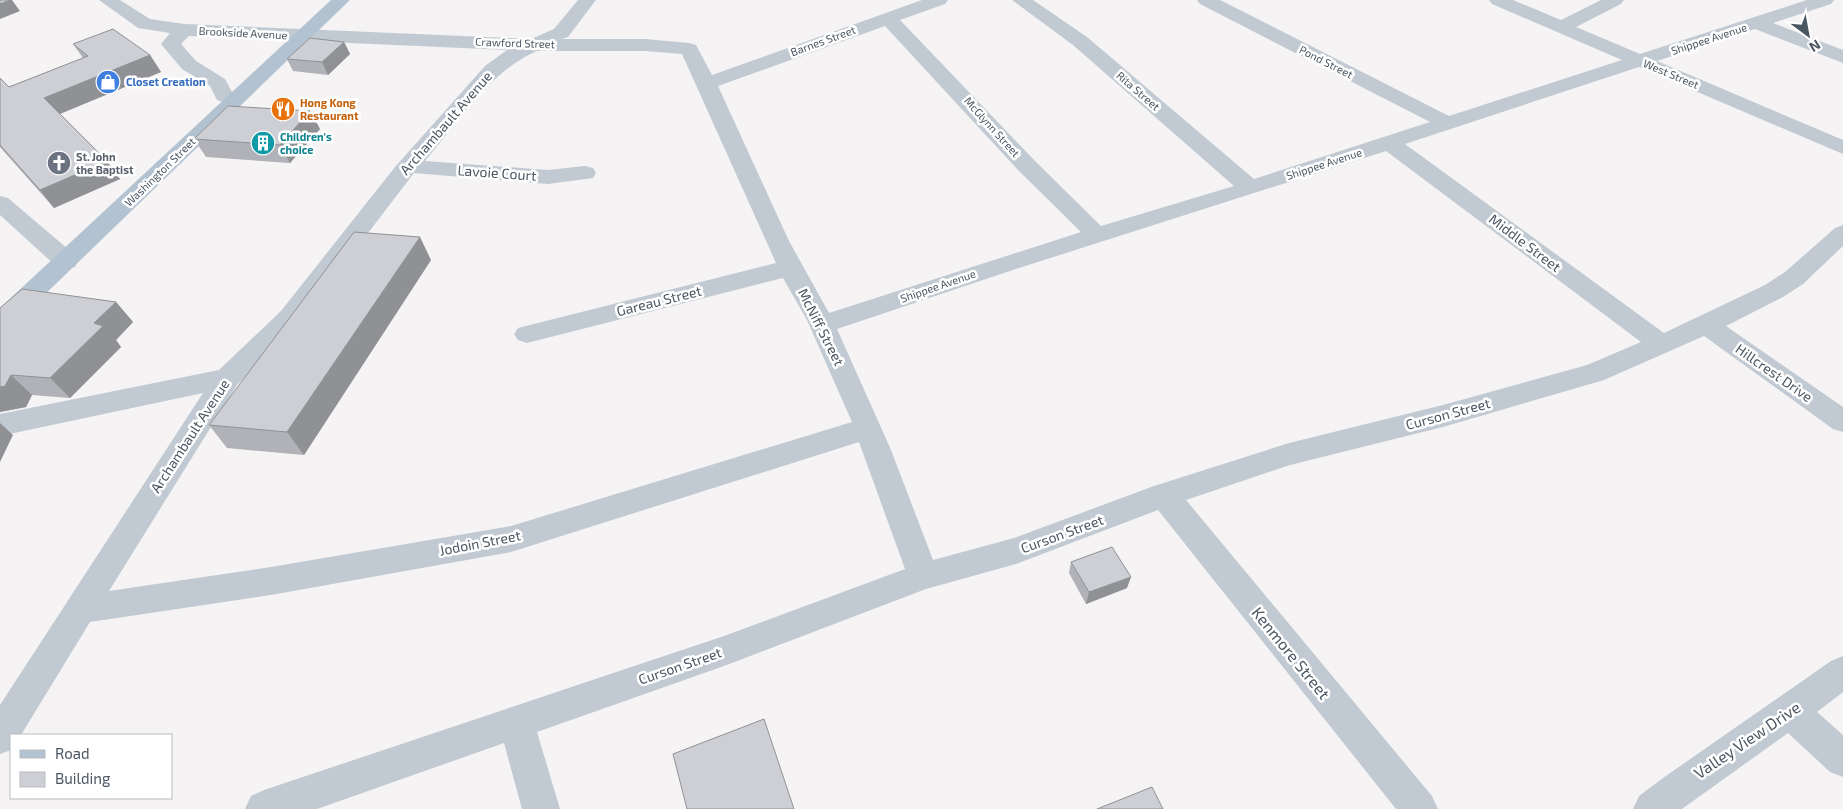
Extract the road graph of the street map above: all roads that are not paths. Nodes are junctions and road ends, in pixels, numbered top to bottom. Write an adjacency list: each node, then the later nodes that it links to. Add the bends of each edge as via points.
1 (108, 0): 14 (street, Brookside Avenue, via 134,9 145,24)
2 (341, 0): 15 (main road, Washington Street)
3 (587, 0): 16 (street, Archambault Avenue, via 561,33)
4 (877, 0): 11 (street, McGlynn Street)
5 (939, 0): 11 (street, Barnes Street)
6 (1021, 0): 26 (street, Rita Street, via 1080,41)
7 (1206, 0): 21 (street, Pond Street)
8 (1498, 0): 13 (street, West Street)
9 (1615, 0): 13 (street)
10 (1825, 0): 12 (street, Shippee Avenue)
11 (894, 16): 19 (street, Barnes Street); 29 (street, McGlynn Street, via 1027,166)
12 (1757, 23): 17 (street); 18 (street, Shippee Avenue)
13 (1562, 27): 18 (street, West Street)
14 (184, 30): 15 (street, Brookside Avenue); 20 (street, Brookside Avenue, via 170,44 189,65 218,84 224,96)
15 (301, 35): 16 (street, Crawford Street); 20 (main road, Washington Street)
16 (535, 45): 19 (street, Crawford Street, via 645,45 689,49); 24 (street, Archambault Avenue, via 511,55 492,70)
17 (1843, 57)
18 (1639, 60): 21 (street, Shippee Avenue); 23 (street, West Street)
19 (707, 83): 31 (street, McNiff Street)
20 (235, 100): 30 (main road, Washington Street)
21 (1447, 123): 22 (street, Shippee Avenue)
22 (1388, 142): 26 (street, Shippee Avenue); 36 (street, Middle Street)
23 (1843, 148)
24 (409, 166): 25 (street, Lavoie Court, via 548,177); 37 (street, Archambault Avenue, via 290,317)
25 (585, 172)
26 (1250, 188): 29 (street, Shippee Avenue)
27 (0, 203): 30 (street)
28 (1843, 233): 34 (street, Curson Street, via 1794,278)
29 (1097, 235): 33 (street, Shippee Avenue)
30 (66, 261): 32 (main road, Washington Street)
31 (790, 268): 33 (street, McNiff Street); 35 (street, Gareau Street)
32 (0, 323)
33 (822, 325): 40 (street, McNiff Street)
34 (1706, 325): 36 (street, Curson Street); 38 (street, Hillcrest Drive)
35 (527, 334)
36 (1661, 344): 41 (street, Curson Street, via 1595,373 1443,416 1289,454)
37 (226, 378): 39 (street); 43 (street, Archambault Avenue)
38 (1843, 421)
39 (0, 425)
40 (868, 428): 42 (street, McNiff Street); 43 (street, Jodoin Street, via 511,539 271,581)
41 (1164, 495): 42 (street, Curson Street, via 1016,551); 51 (street, Kenmore Street)
42 (923, 576): 46 (street, Curson Street, via 724,651)
43 (81, 609): 47 (street, Archambault Avenue)
44 (1843, 672): 45 (street, Valley View Drive)
45 (1791, 712): 48 (street); 52 (street, Valley View Drive, via 1700,772)
46 (516, 722): 49 (street, Curson Street); 50 (street)
47 (0, 737)
48 (1843, 759)
49 (264, 809)
50 (541, 809)
51 (1419, 809)
52 (1652, 809)

